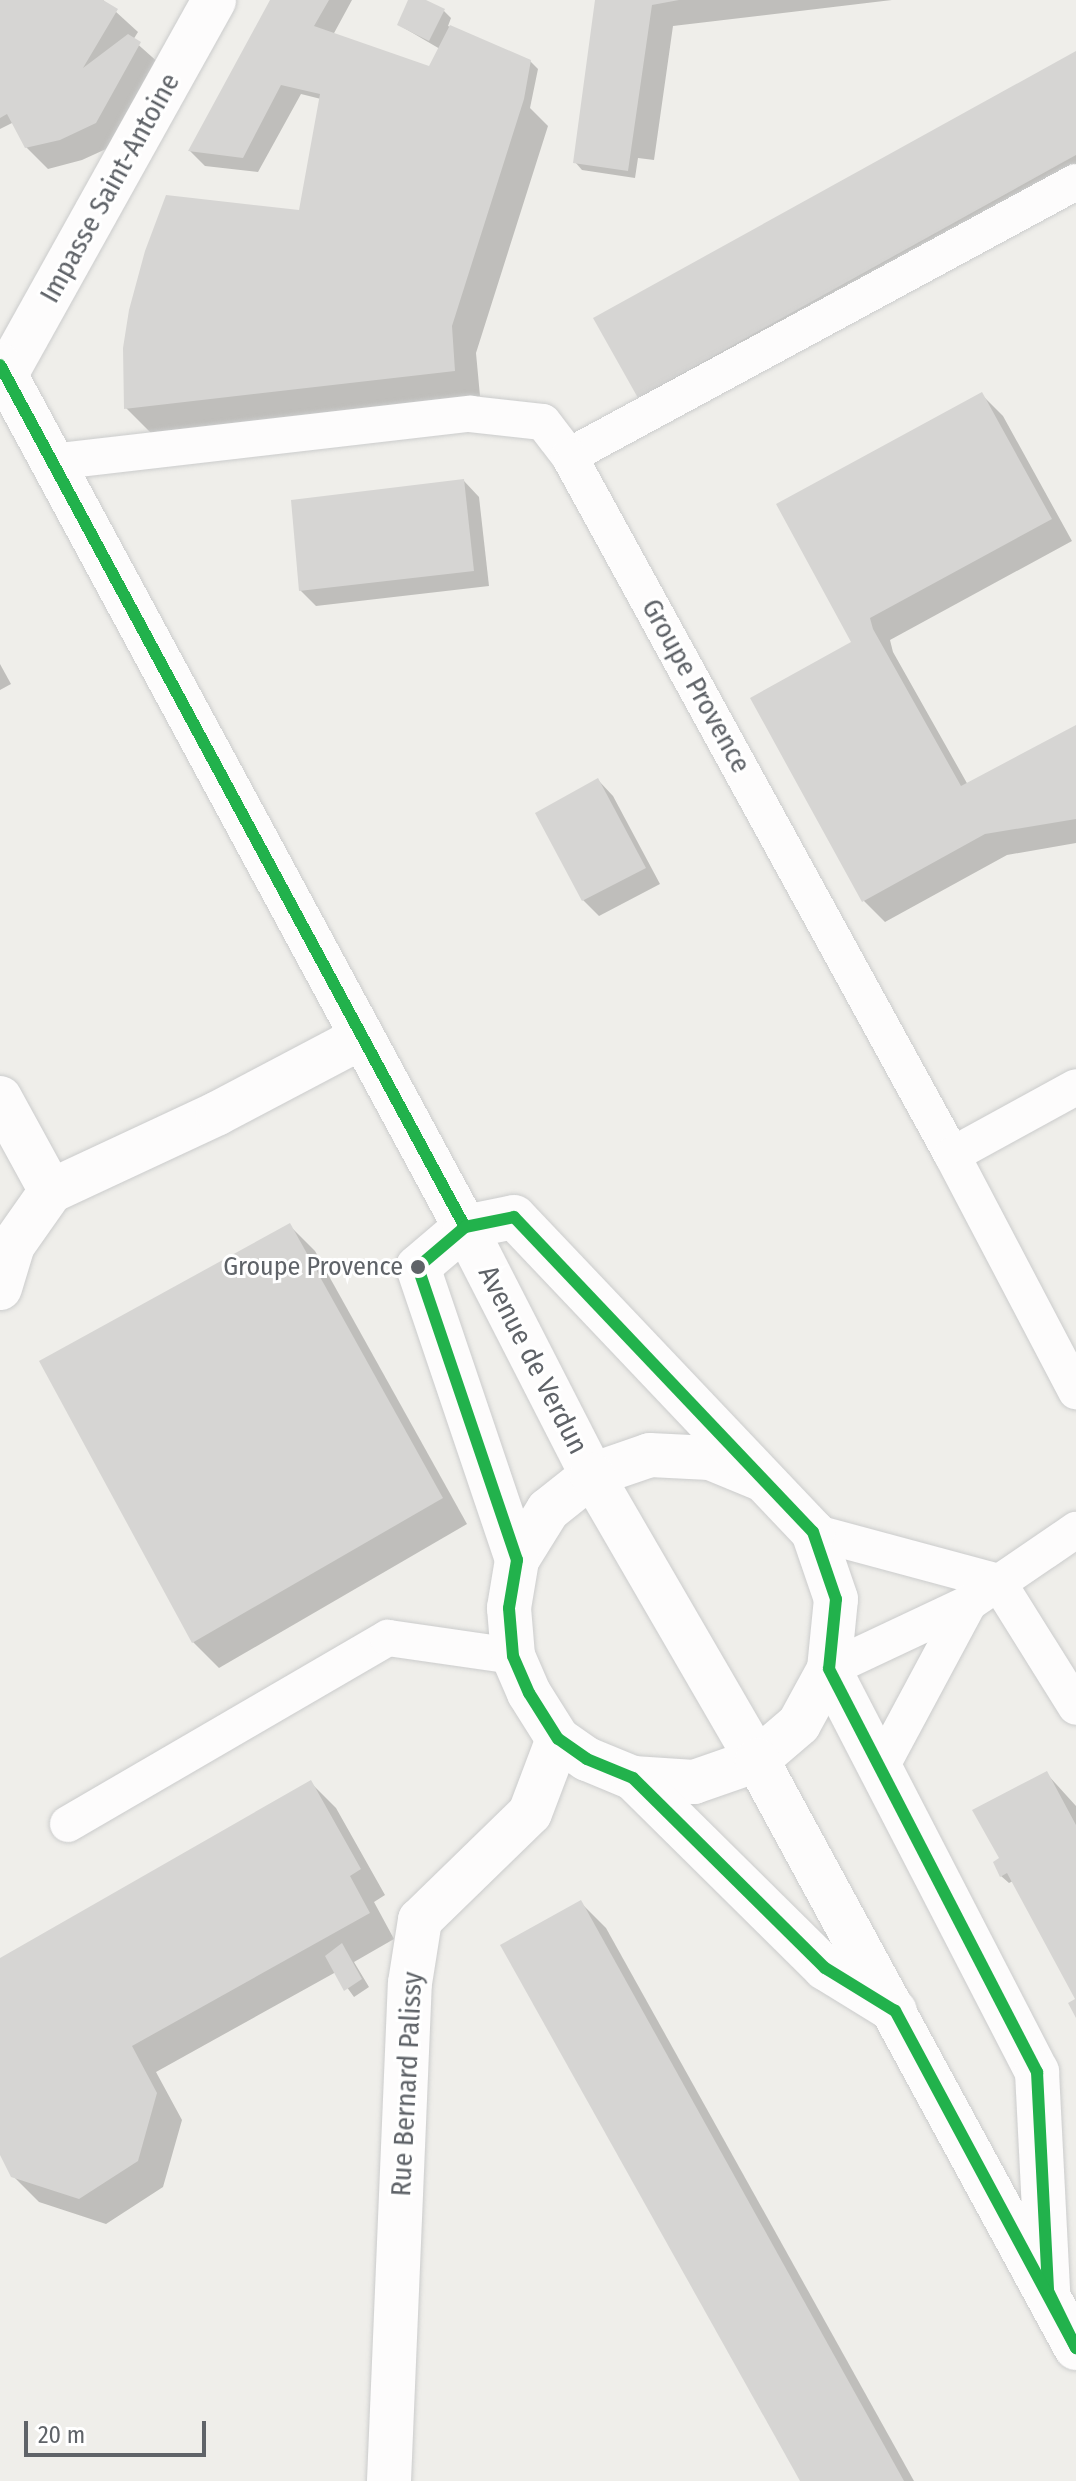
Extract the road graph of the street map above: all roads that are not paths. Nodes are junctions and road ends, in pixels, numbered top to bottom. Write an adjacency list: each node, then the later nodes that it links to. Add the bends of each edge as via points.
1 (214, 0): 3 (street, Impasse Saint-Antoine)
2 (1076, 182): 4 (lane)
3 (3, 370): 5 (street, Avenue de Verdun)
4 (569, 456): 5 (lane, Groupe Provence, via 543,422 470,414); 9 (lane, Groupe Provence)
5 (52, 462): 6 (street, Avenue de Verdun)
6 (362, 1037): 10 (street, via 218,1113); 11 (street, Avenue de Verdun)
7 (1076, 1087): 9 (lane)
8 (0, 1098): 10 (street)
9 (952, 1155): 13 (lane, Groupe Provence)
10 (51, 1191): 12 (street, via 13,1245)
11 (465, 1227): 14 (street, Avenue de Verdun); 15 (street, via 514,1217); 18 (street, via 418,1267)
12 (0, 1288)
13 (1076, 1391)
14 (592, 1475): 15 (street, via 650,1455 710,1458); 18 (street, via 548,1510); 25 (street, Avenue de Verdun)
15 (767, 1481): 17 (street)
16 (1076, 1530): 19 (lane)
17 (813, 1532): 19 (lane); 22 (street, via 836,1599)
18 (517, 1560): 21 (street, via 509,1608)
19 (998, 1582): 20 (lane); 23 (lane)
20 (969, 1603): 22 (lane); 26 (lane)
21 (513, 1656): 24 (street); 28 (lane, via 388,1638)
22 (829, 1669): 25 (street, via 799,1724); 26 (street)
23 (1076, 1707)
24 (558, 1739): 27 (street, via 587,1759); 32 (street, Rue Bernard Palissy, via 530,1813 420,1920 410,1983)
25 (757, 1760): 27 (street, via 694,1782); 29 (street, Avenue de Verdun)
26 (881, 1767): 30 (street, via 1037,2072)
27 (633, 1778): 29 (street, via 825,1968)
28 (68, 1824)
29 (895, 2011): 30 (street, Avenue de Verdun)
30 (1048, 2291): 31 (street, Avenue de Verdun)
31 (1076, 2348)
32 (389, 2481)

